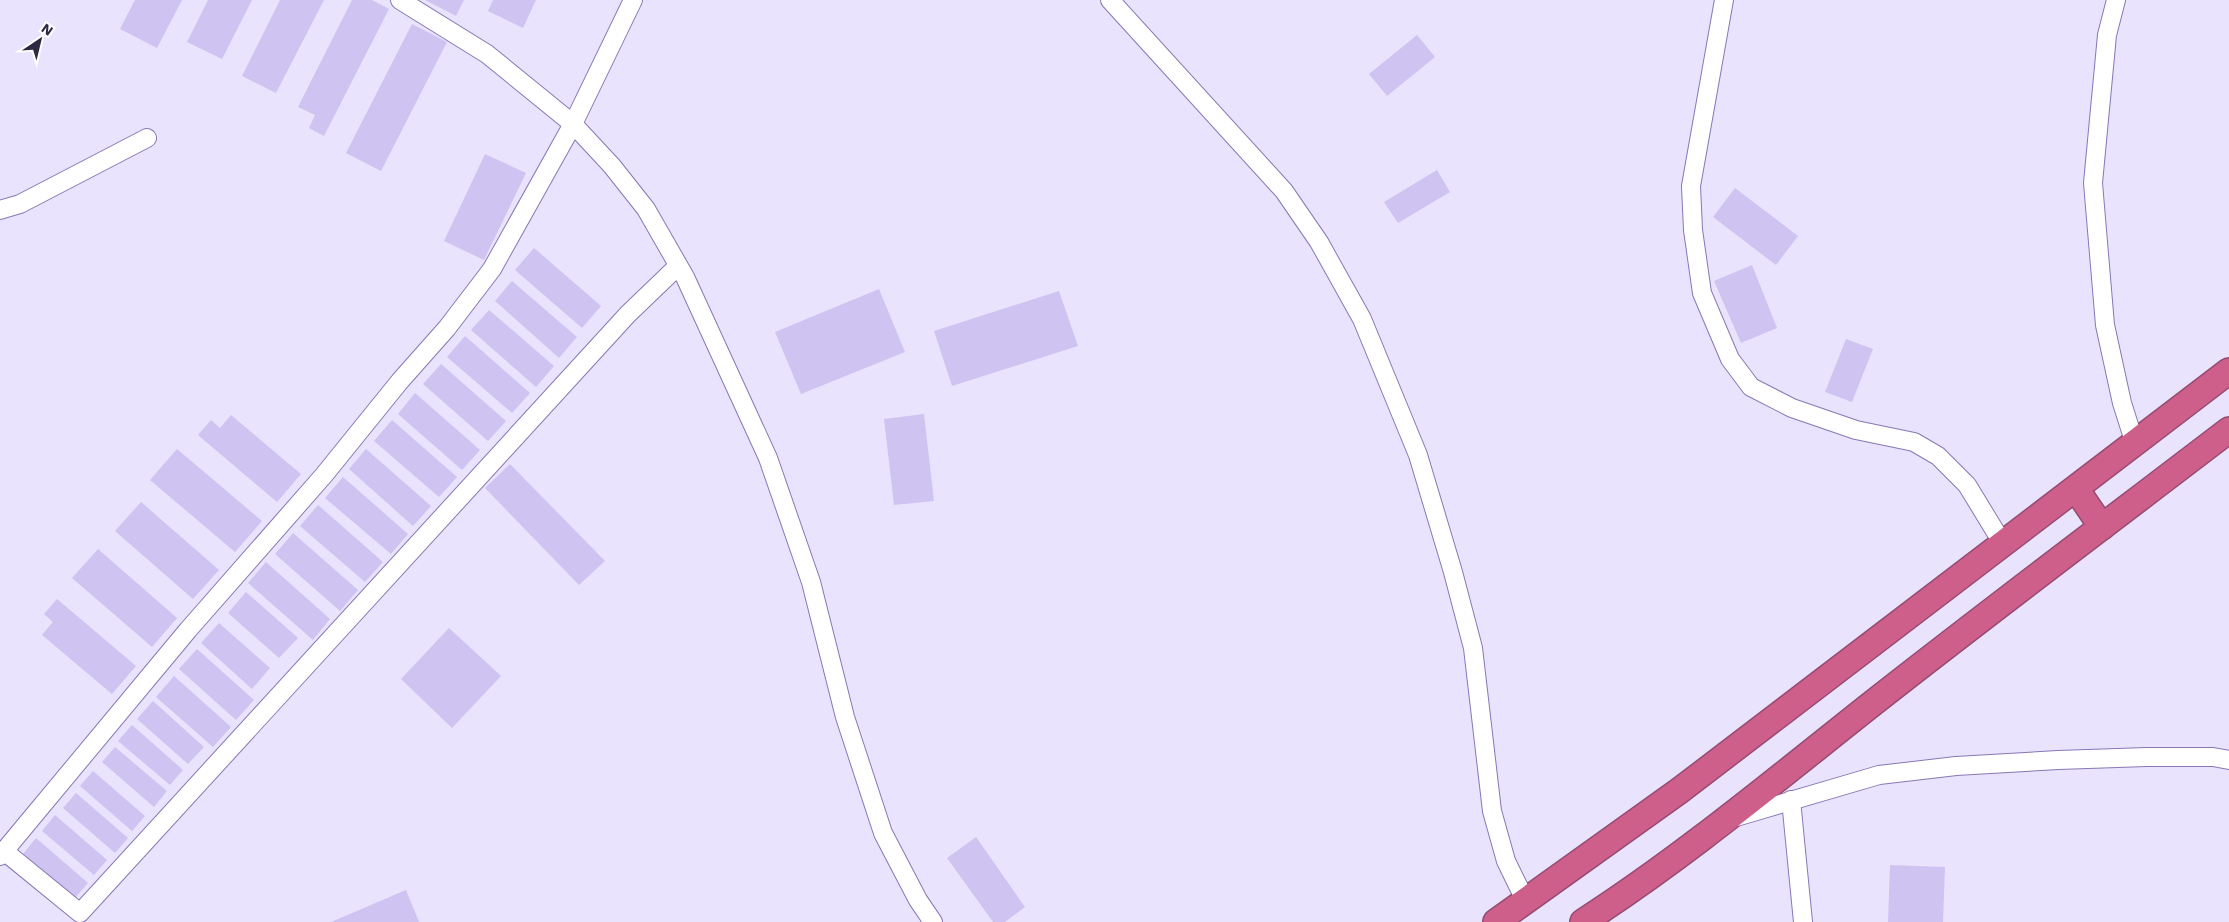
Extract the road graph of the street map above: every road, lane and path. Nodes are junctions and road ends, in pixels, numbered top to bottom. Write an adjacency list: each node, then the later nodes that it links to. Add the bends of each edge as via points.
1 (400, 0): 6 (street, via 487,54)
2 (633, 0): 6 (street)
3 (1110, 0): 20 (street, via 1284,191 1320,242 1362,319 1418,455 1453,572 1473,648 1492,811 1506,861)
4 (1724, 0): 15 (street, via 1691,186 1693,230 1702,293 1730,359 1750,387 1792,408 1856,430 1914,442 1938,456 1966,484)
5 (2116, 0): 12 (street, via 2108,35 2093,183 2105,325)
6 (573, 124): 9 (street, via 646,209); 19 (street, via 492,269 448,328)
7 (146, 138): 8 (street, via 20,204)
8 (0, 210)
9 (678, 266): 19 (street, via 628,314 80,914); 21 (street, via 768,458 810,582 846,717 883,832)
10 (2229, 371): 12 (highway)
11 (2229, 430): 14 (highway)
12 (2134, 444): 13 (highway)
13 (2076, 490): 14 (highway); 15 (highway)
14 (2102, 527): 18 (highway)
15 (2003, 544): 20 (highway, via 1679,791)
16 (2229, 760): 17 (street, via 2146,757 1956,766 1879,775)
17 (1791, 800): 18 (street); 24 (street)
18 (1726, 820): 23 (highway, via 1628,893)
19 (2, 853)
20 (1526, 902): 22 (highway)
21 (932, 922)
22 (1496, 922)
23 (1583, 922)
24 (1803, 922)

